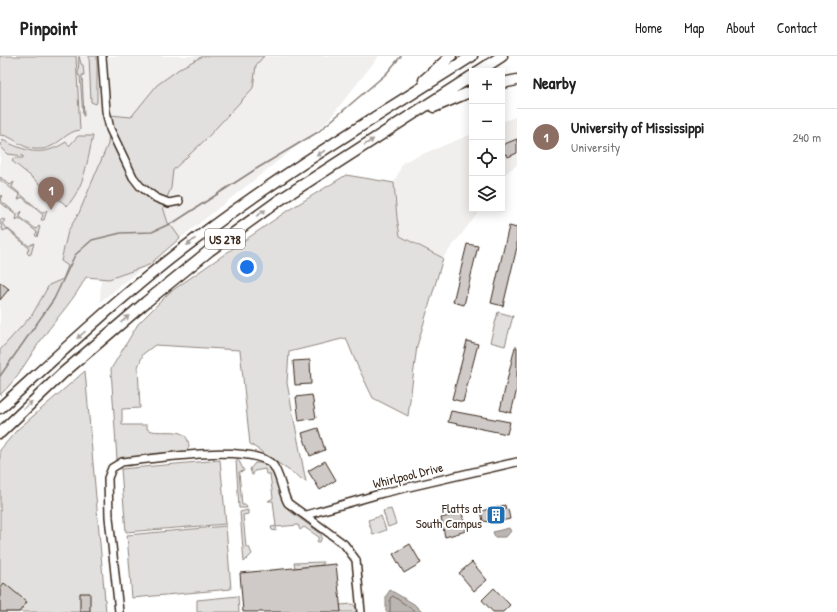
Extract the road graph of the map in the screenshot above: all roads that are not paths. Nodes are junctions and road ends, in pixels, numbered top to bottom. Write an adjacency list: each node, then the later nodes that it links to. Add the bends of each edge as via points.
1 (102, 56): 12 (street, via 106,111 110,129 133,177 156,198 169,202)
2 (451, 56): 10 (highway)
3 (472, 56): 10 (highway, US 278)
4 (502, 56): 5 (highway)
5 (484, 68)
6 (469, 78): 11 (highway, US 278)
7 (517, 80): 8 (highway)
8 (505, 82)
9 (469, 93): 11 (highway, via 450,99)
10 (397, 104): 13 (highway, US 278, one-way to 13, via 196,238 62,351)
11 (398, 124): 14 (highway, US 278, one-way to 11, via 63,373 208,250)
12 (179, 201)
13 (0, 408)
14 (0, 433)
15 (517, 462): 16 (street, Whirlpool Drive, via 383,493)
16 (306, 515): 17 (street, via 288,503 277,472 263,459 233,454 196,453 122,462 116,465 109,472 108,492); 18 (street, via 344,544 356,560)
17 (119, 612)
18 (361, 612)

